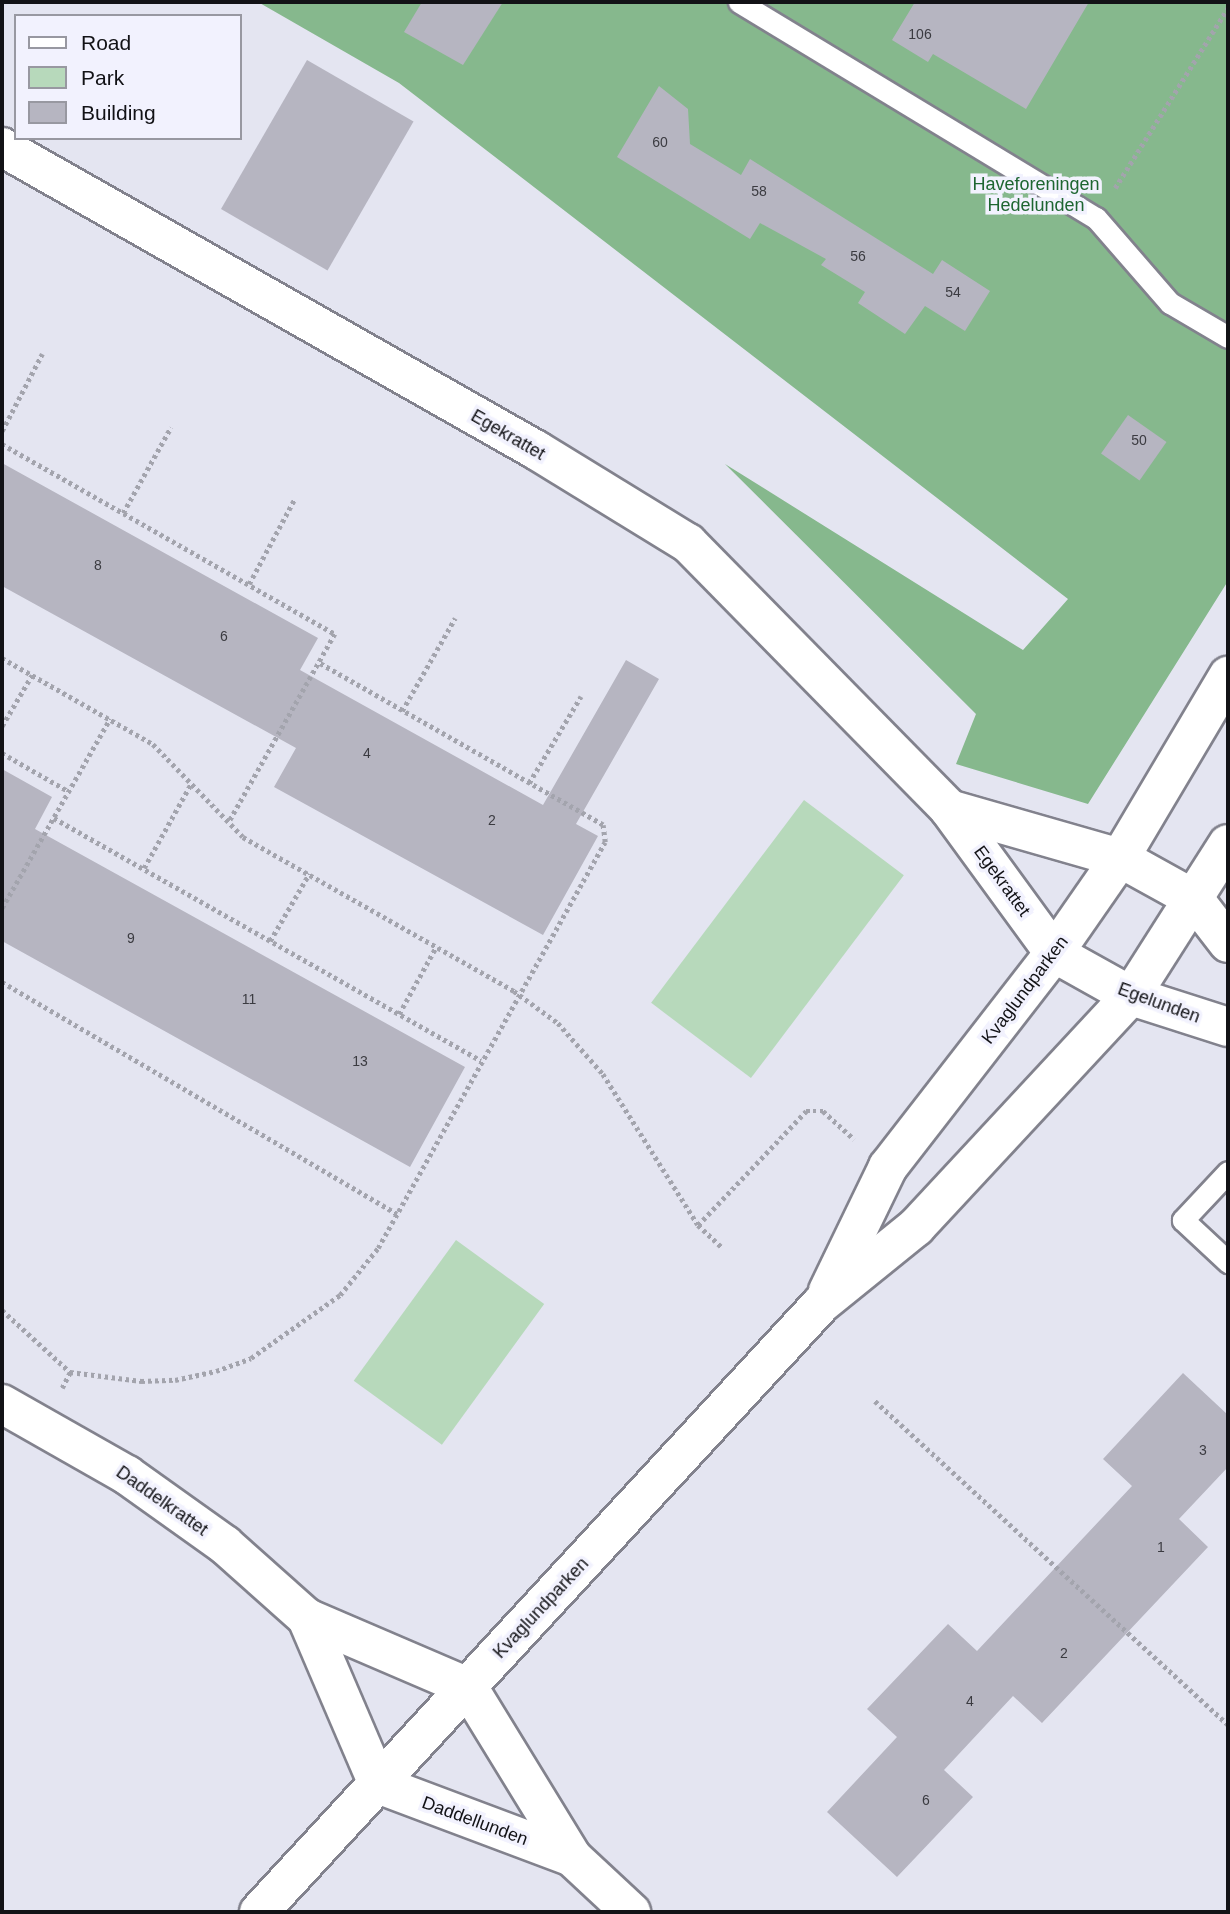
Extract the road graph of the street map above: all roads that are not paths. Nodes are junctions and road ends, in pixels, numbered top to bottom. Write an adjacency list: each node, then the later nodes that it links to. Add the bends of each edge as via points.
1 (739, 2): 3 (lane, via 1096,218 1170,303)
2 (2, 147): 5 (street, Egekrattet, via 536,450 688,543)
3 (1228, 337)
4 (1228, 676): 7 (street, Kvaglundparken)
5 (949, 809): 7 (street, Egekrattet); 10 (street, Egekrattet)
6 (1228, 844): 8 (street, Kvaglundparken)
7 (1120, 858): 8 (street); 10 (street, Kvaglundparken)
8 (1194, 899): 9 (street); 11 (street, Kvaglundparken)
9 (1228, 943)
10 (1054, 953): 11 (street, Egelunden); 15 (street, Kvaglundparken, via 888,1167)
11 (1131, 996): 12 (street, Egelunden); 15 (street, Kvaglundparken, via 916,1227)
12 (1228, 1027)
13 (1228, 1172): 14 (lane, via 1183,1220)
14 (1228, 1262)
15 (822, 1303): 18 (street, Kvaglundparken)
16 (2, 1404): 17 (street, Daddelkrattet, via 127,1475 225,1545)
17 (307, 1618): 18 (street, Daddelkrattet); 19 (street, Daddelkrattet)
18 (468, 1686): 19 (street, Kvaglundparken); 20 (street, Daddellunden)
19 (378, 1784): 20 (street, Daddellunden); 21 (street, Kvaglundparken)
20 (572, 1857): 22 (street, Daddellunden)
21 (259, 1912)
22 (631, 1912)

